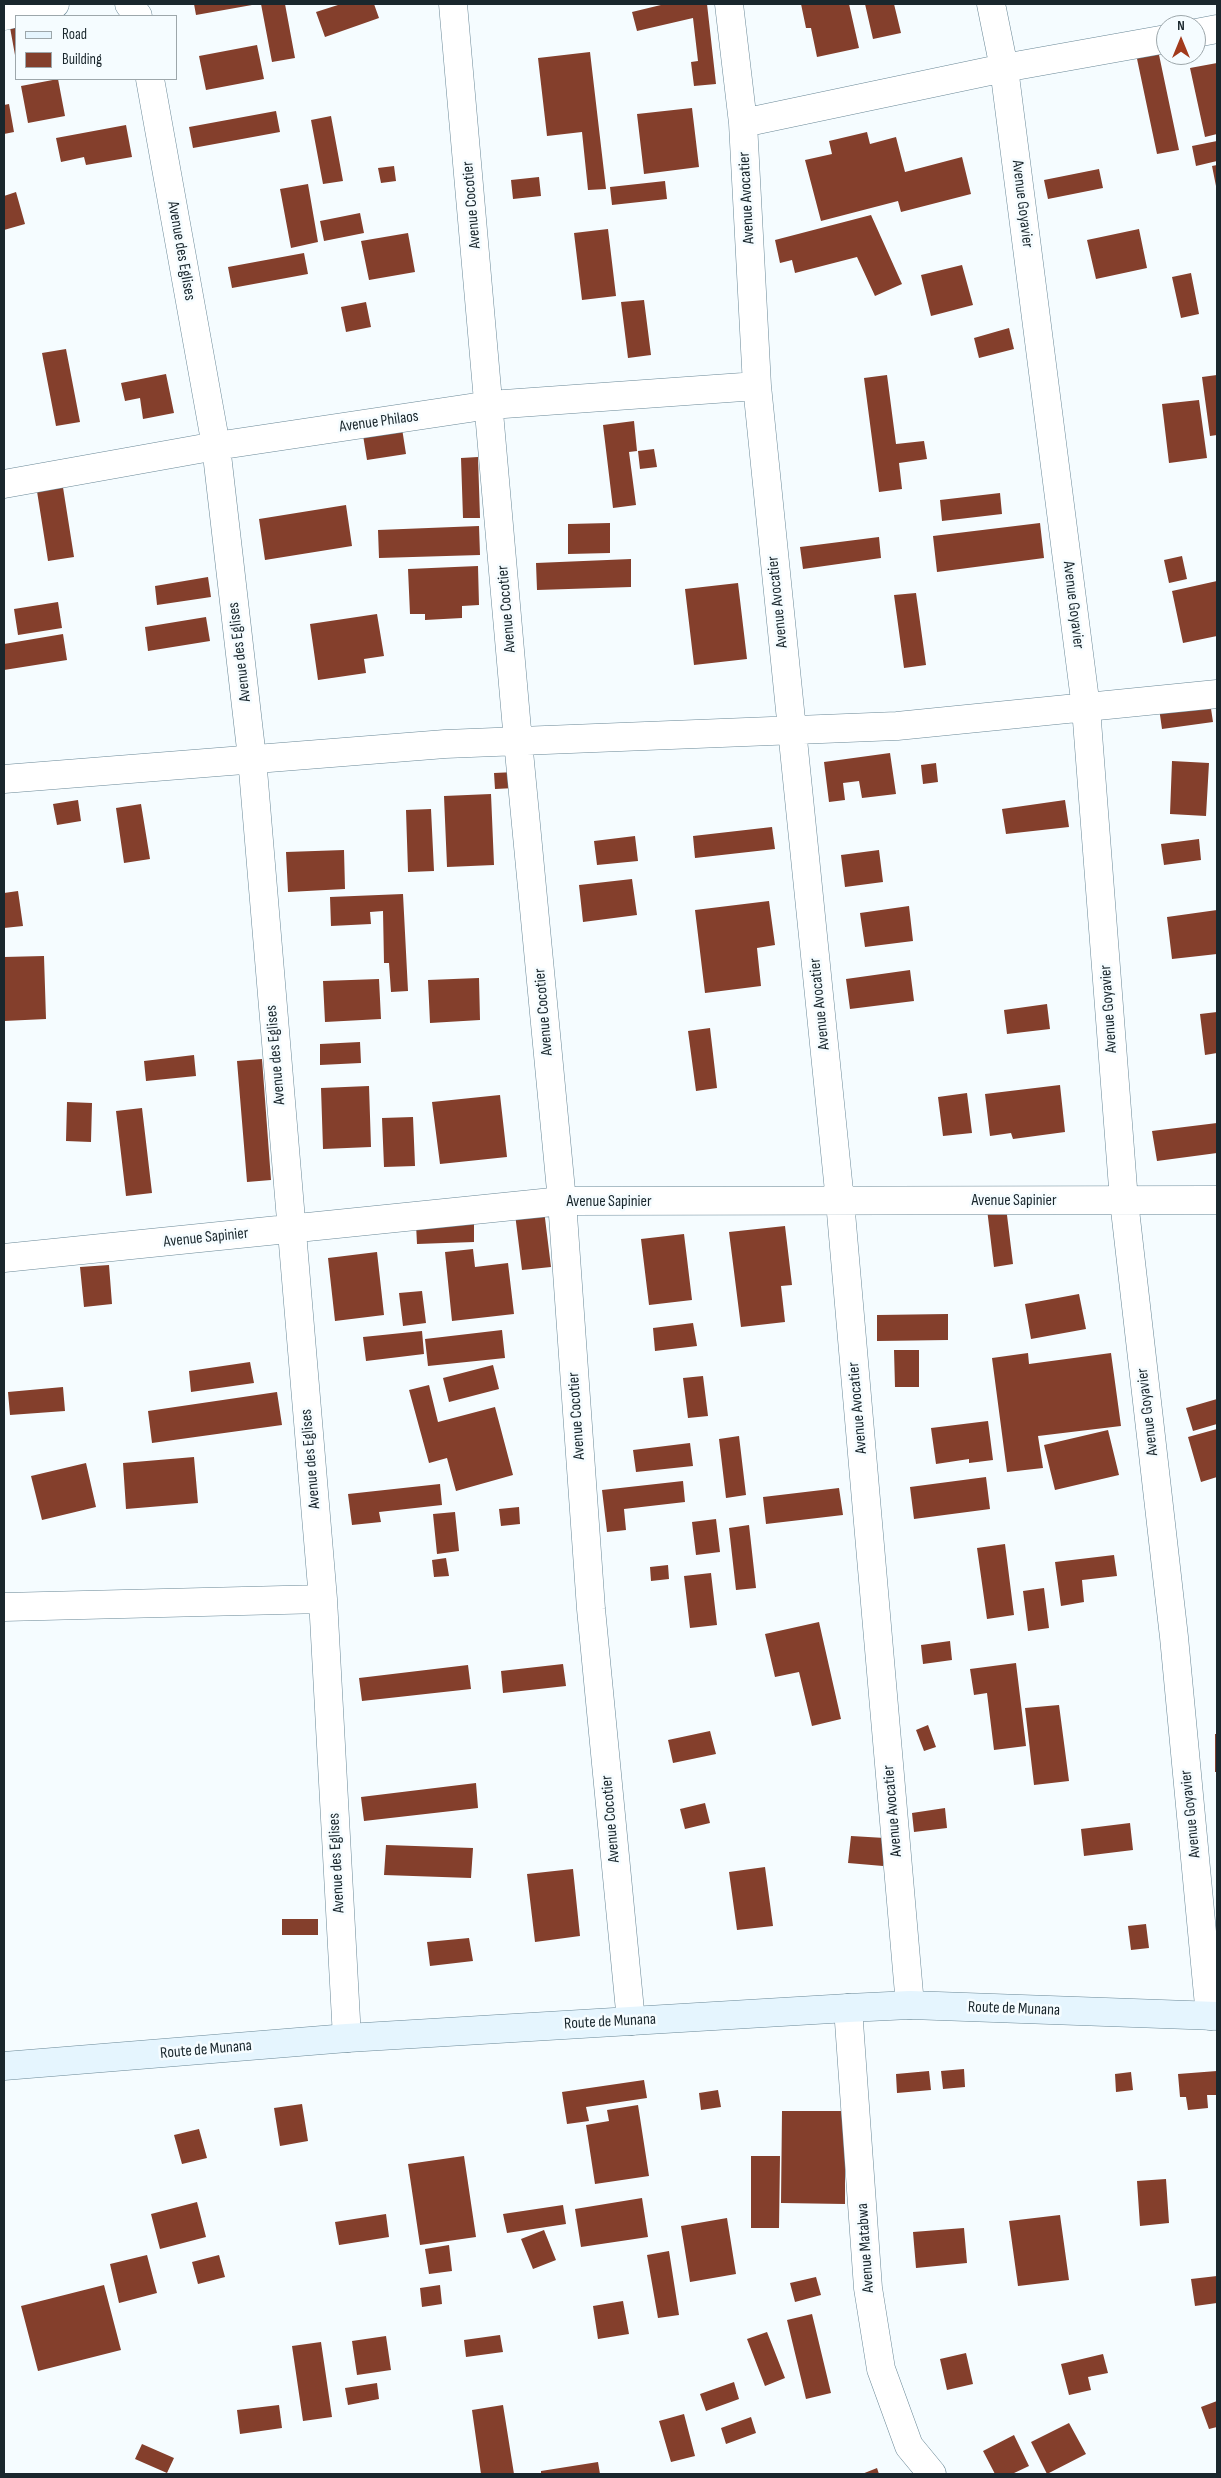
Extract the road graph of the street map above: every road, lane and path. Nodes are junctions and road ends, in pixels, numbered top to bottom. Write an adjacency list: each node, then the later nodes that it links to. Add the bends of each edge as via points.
1 (55, 4): 7 (street)
2 (130, 4): 6 (street)
3 (454, 4): 13 (street, Avenue Cocotier)
4 (729, 4): 11 (street, Avenue Avocatier)
5 (991, 4): 9 (street, Avenue Goyavier)
6 (137, 15)
7 (4, 16)
8 (1156, 41): 9 (street)
9 (1004, 68): 11 (street); 17 (street, Avenue Goyavier)
10 (150, 80): 14 (street, Avenue des Eglises)
11 (743, 123): 12 (street, Avenue Avocatier)
12 (757, 386): 13 (street, Avenue Philaos); 18 (street, Avenue Avocatier)
13 (490, 405): 14 (street, Avenue Philaos); 19 (street, Avenue Cocotier)
14 (216, 446): 15 (street, Avenue Philaos); 20 (street, Avenue des Eglises)
15 (4, 484)
16 (1217, 694): 17 (street)
17 (1086, 708): 18 (street, via 897,726); 25 (street, Avenue Goyavier)
18 (791, 729): 19 (street); 24 (street, Avenue Avocatier)
19 (518, 741): 20 (street); 23 (street, Avenue Cocotier)
20 (252, 758): 21 (street); 26 (street, Avenue des Eglises)
21 (4, 779)
22 (1217, 1200): 25 (street, Avenue Sapinier)
23 (562, 1201): 24 (street, Avenue Sapinier); 26 (street, Avenue Sapinier); 33 (street, Avenue Cocotier, via 591,1609)
24 (840, 1201): 25 (street, Avenue Sapinier); 30 (street, Avenue Avocatier)
25 (1124, 1201): 32 (street, Avenue Goyavier)
26 (291, 1230): 27 (street, Avenue Sapinier); 28 (street, Avenue des Eglises)
27 (4, 1258)
28 (323, 1599): 29 (street); 34 (street, Avenue des Eglises)
29 (4, 1607)
30 (910, 2006): 31 (main road, Route de Munana); 32 (main road, Route de Munana)
31 (848, 2008): 33 (main road, Route de Munana); 36 (street, Avenue Matabwa, via 868,2288 881,2369 909,2446)
32 (1214, 2016)
33 (630, 2021): 34 (main road, Route de Munana)
34 (347, 2038): 35 (main road, Route de Munana)
35 (4, 2066)
36 (932, 2474)

